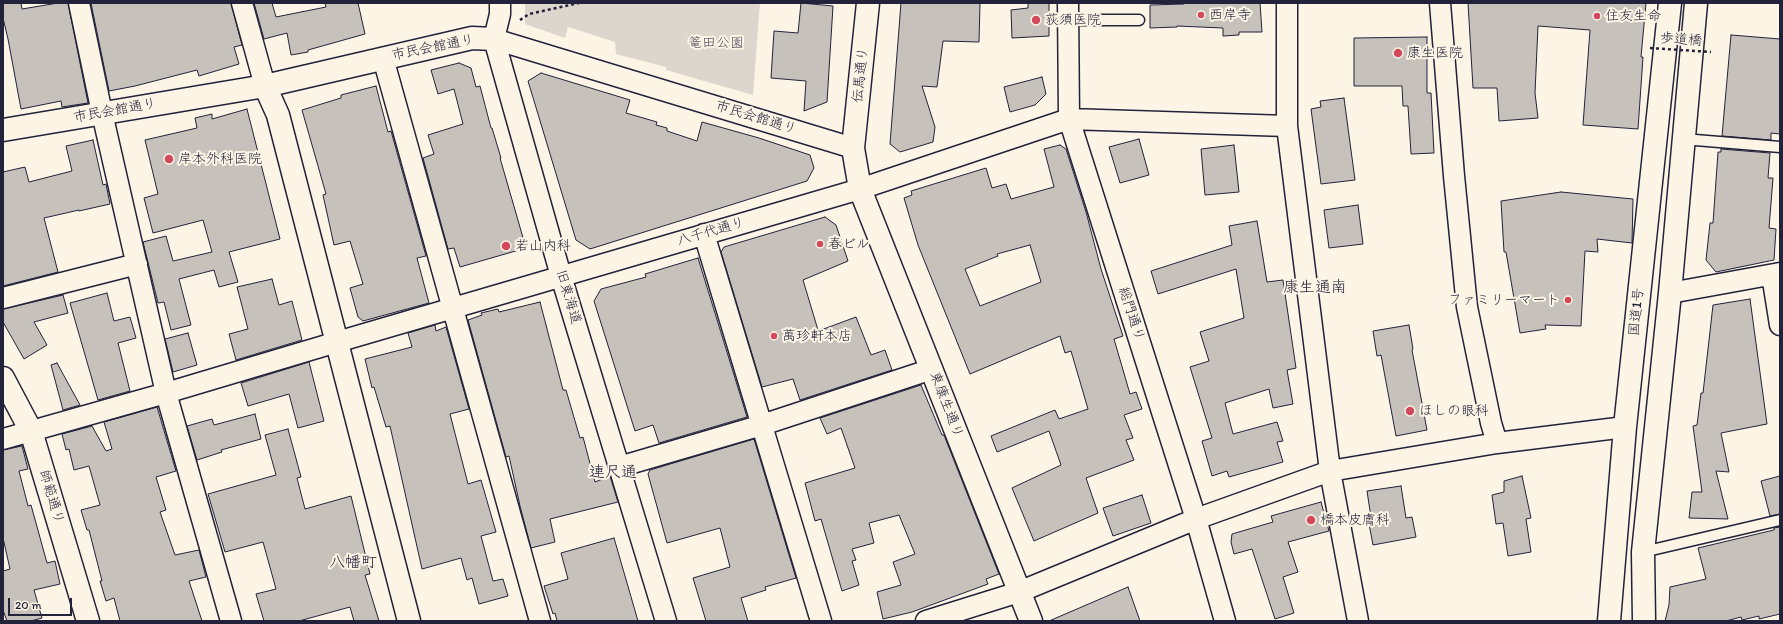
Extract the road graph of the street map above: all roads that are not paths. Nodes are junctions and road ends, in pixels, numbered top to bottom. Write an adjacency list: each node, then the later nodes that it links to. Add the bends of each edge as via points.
1 (79, 3): 14 (street)
2 (242, 3): 13 (street)
3 (500, 3): 11 (street)
4 (868, 3): 20 (main road, 伝馬通り)
5 (1287, 3): 16 (street)
6 (1440, 3): 38 (street, via 1467,307)
7 (1670, 3): 35 (main road, 国道1号)
8 (1696, 3): 18 (main road)
9 (1068, 11): 10 (lane); 15 (street, 総門通り)
10 (1139, 20)
11 (494, 39): 12 (main road, 市民会館通り, via 472,38); 20 (street, 市民会館通り); 25 (street, 旧東海道)
12 (383, 58): 13 (main road, 市民会館通り); 28 (street)
13 (265, 86): 14 (main road, 市民会館通り); 30 (main road, via 278,115)
14 (102, 113): 17 (main road, 市民会館通り); 23 (street)
15 (1069, 119): 16 (street); 21 (street, 八千代通り); 41 (street, 総門通り)
16 (1287, 126): 40 (street)
17 (3, 130)
18 (1683, 139): 19 (lane); 26 (main road)
19 (1780, 147)
20 (853, 148): 21 (main road, 伝馬通り)
21 (860, 189): 22 (street, 八千代通り); 31 (main road, 東康生通り)
22 (704, 234): 25 (street, 八千代通り); 34 (street)
23 (137, 264): 27 (street); 33 (street)
24 (1776, 274): 26 (street); 29 (street)
25 (561, 276): 28 (street, 八千代通り); 39 (street, 旧東海道)
26 (1670, 293): 43 (main road)
27 (3, 298)
28 (453, 308): 30 (street, 八千代通り); 48 (street)
29 (1780, 325)
30 (337, 342): 33 (street, 八千代通り); 47 (main road)
31 (932, 369): 34 (street); 44 (main road, 東康生通り)
32 (3, 378): 36 (main road, 師範通り)
33 (166, 393): 36 (street, 八千代通り); 46 (street)
34 (762, 425): 39 (street); 50 (street)
35 (1625, 427): 38 (street); 55 (main road, 国道1号)
36 (31, 431): 37 (street, 八千代通り); 45 (main road, 師範通り)
37 (3, 438)
38 (1497, 443): 40 (street)
39 (619, 467): 49 (street, 旧東海道)
40 (1330, 471): 41 (street); 54 (street)
41 (1196, 519): 44 (street); 53 (street, 総門通り)
42 (1780, 520): 43 (lane)
43 (1643, 552): 56 (main road)
44 (1019, 592): 51 (street); 52 (main road, 東康生通り)
45 (88, 621)
46 (231, 621)
47 (409, 621)
48 (540, 621)
49 (666, 621)
50 (821, 621)
51 (926, 621)
52 (1031, 621)
53 (1224, 621)
54 (1358, 621)
55 (1609, 621)
56 (1644, 621)

